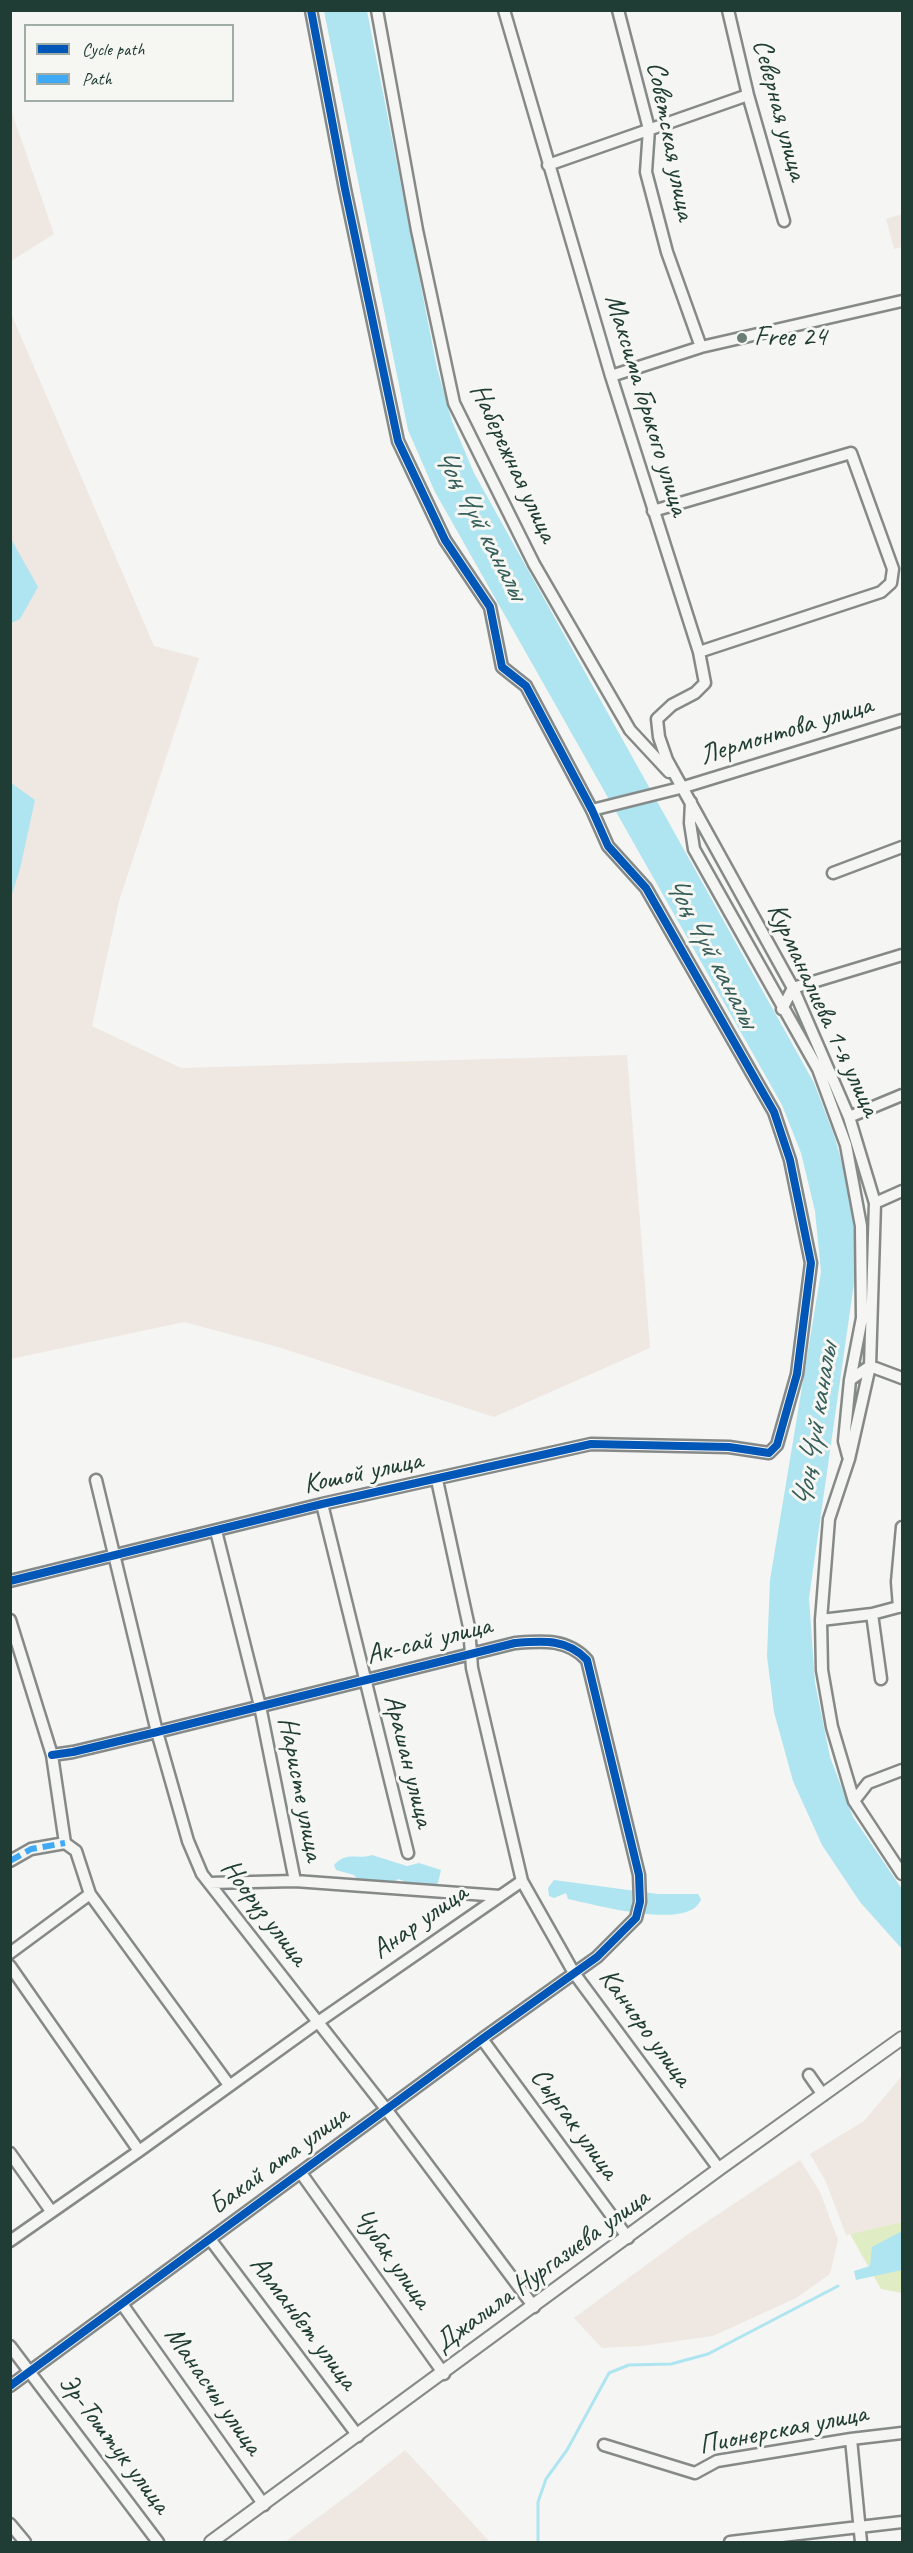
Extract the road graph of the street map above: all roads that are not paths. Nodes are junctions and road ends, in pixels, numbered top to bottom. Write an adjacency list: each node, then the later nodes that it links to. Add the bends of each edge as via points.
1 (311, 10): 18 (street, via 398,441 445,540 490,607 502,667 526,686)
2 (377, 10): 16 (street, Набережная улица, via 417,230 454,403 534,564 630,730)
3 (504, 10): 8 (street, Максима Горького улица)
4 (618, 10): 7 (street, Советская улица)
5 (728, 10): 6 (street, Северная улица)
6 (748, 95): 7 (street); 9 (street, Северная улица)
7 (649, 129): 8 (street); 11 (street, Советская улица, via 646,172 667,252)
8 (548, 165): 12 (street, Максима Горького улица)
9 (784, 221)
10 (903, 301): 11 (street)
11 (701, 347): 12 (street)
12 (611, 376): 13 (street, Максима Горького улица)
13 (652, 511): 14 (street, Максима Горького улица); 14 (street, via 851,453 893,569 891,583 881,592)
14 (699, 652): 16 (street, Максима Горького улица, via 705,682 657,719 667,760)
15 (903, 720): 16 (street, Лермонтова улица)
16 (684, 788): 17 (street, Курманалиева 1-я улица); 18 (street, Лермонтова улица)
17 (691, 801): 22 (street, Курманалиева 1-я улица); 23 (street, via 694,849)
18 (597, 808): 34 (street, Кошой улица, via 608,846 646,888 774,1112 790,1160 811,1263 796,1374 777,1445 769,1453 729,1447 591,1444)
19 (903, 847): 20 (street)
20 (833, 873)
21 (903, 955): 22 (street)
22 (793, 988): 23 (street); 25 (street, Курманалиева 1-я улица)
23 (782, 1009): 28 (street, via 818,1069 846,1145)
24 (903, 1095): 25 (street)
25 (849, 1117): 27 (street, Курманалиева 1-я улица)
26 (903, 1191): 27 (street)
27 (875, 1203): 28 (street); 29 (street, Курманалиева 1-я улица)
28 (861, 1226): 31 (street, via 862,1318)
29 (870, 1366): 30 (street); 31 (street); 32 (street, Курманалиева 1-я улица)
30 (903, 1378)
31 (849, 1380): 32 (street, via 844,1440)
32 (849, 1460): 43 (street, Курманалиева 1-я улица, via 829,1519)
33 (96, 1480): 38 (street, Нооруз улица)
34 (437, 1480): 35 (street, Кошой улица); 44 (street)
35 (322, 1504): 37 (street, Кошой улица); 46 (street, Арашан улица)
36 (902, 1527): 40 (street, via 897,1582)
37 (216, 1531): 38 (street, Кошой улица); 47 (street, Наристе улица)
38 (113, 1556): 39 (street, Кошой улица); 48 (street, Нооруз улица)
39 (10, 1581)
40 (901, 1607): 41 (street)
41 (872, 1614): 43 (street); 45 (street)
42 (10, 1620): 49 (street)
43 (821, 1620): 51 (street, Курманалиева 1-я улица, via 822,1670 832,1727)
44 (472, 1653): 46 (street, Ак-сай улица); 57 (street, via 472,1668); 63 (street, Ак-сай улица, via 546,1641 578,1650 587,1660 639,1875 640,1902 636,1918 597,1957)
45 (881, 1679)
46 (365, 1681): 47 (street, Ак-сай улица); 53 (street, Арашан улица)
47 (260, 1706): 48 (street, Ак-сай улица); 56 (street, Наристе улица)
48 (157, 1732): 49 (street, Ак-сай улица); 58 (street, Нооруз улица, via 188,1841)
49 (52, 1755): 52 (street)
50 (903, 1770): 51 (street, via 868,1783)
51 (854, 1801): 55 (street, Курманалиева 1-я улица)
52 (65, 1843): 54 (street, via 31,1849); 59 (street, via 76,1851)
53 (408, 1853)
54 (10, 1861)
55 (903, 1874)
56 (295, 1881): 58 (street); 60 (street)
57 (522, 1881): 60 (street, Анар улица); 63 (street, Канчоро улица)
58 (209, 1883): 64 (street, Нооруз улица)
59 (90, 1894): 61 (street); 68 (street)
60 (500, 1896): 64 (street, Анар улица)
61 (10, 1953)
62 (10, 1966): 71 (street)
63 (574, 1973): 66 (street, Бакай ата улица); 73 (street, Канчоро улица)
64 (318, 2022): 68 (street, Анар улица); 70 (street, Нооруз улица)
65 (903, 2038): 69 (street, Джалила Нургазиева улица)
66 (482, 2039): 70 (street, Бакай ата улица); 76 (street, Сыргак улица)
67 (808, 2075): 69 (street)
68 (229, 2085): 71 (street, Анар улица)
69 (823, 2095): 73 (street, Джалила Нургазиева улица)
70 (386, 2109): 74 (street, Бакай ата улица); 80 (street, Нооруз улица)
71 (139, 2151): 75 (street, Анар улица)
72 (10, 2153): 75 (street)
73 (719, 2169): 76 (street, Джалила Нургазиева улица)
74 (301, 2173): 77 (street, Бакай ата улица); 83 (street, Чубак улица)
75 (51, 2211): 78 (street, Анар улица)
76 (628, 2238): 80 (street, Джалила Нургазиева улица)
77 (210, 2239): 79 (street, Бакай ата улица); 86 (street, Алманбет улица)
78 (10, 2241)
79 (122, 2304): 82 (street, Бакай ата улица); 89 (street, Манасчы улица)
80 (534, 2307): 83 (street, Джалила Нургазиева улица)
81 (10, 2346): 82 (street, Эр-Тоштук улица)
82 (30, 2371): 84 (street, Бакай ата улица); 94 (street, Эр-Тоштук улица)
83 (444, 2374): 86 (street, Джалила Нургазиева улица)
84 (10, 2386)
85 (903, 2433): 87 (street, Пионерская улица)
86 (358, 2436): 89 (street, Джалила Нургазиева улица)
87 (851, 2439): 88 (street, Пионерская улица, via 717,2461 695,2473); 92 (street)
88 (604, 2445)
89 (264, 2505): 95 (street, Джалила Нургазиева улица)
90 (903, 2522): 92 (street)
91 (10, 2524): 93 (street)
92 (859, 2528): 96 (street); 97 (street)
93 (25, 2542)
94 (158, 2542)
95 (211, 2542)
96 (730, 2542)
97 (861, 2542)

